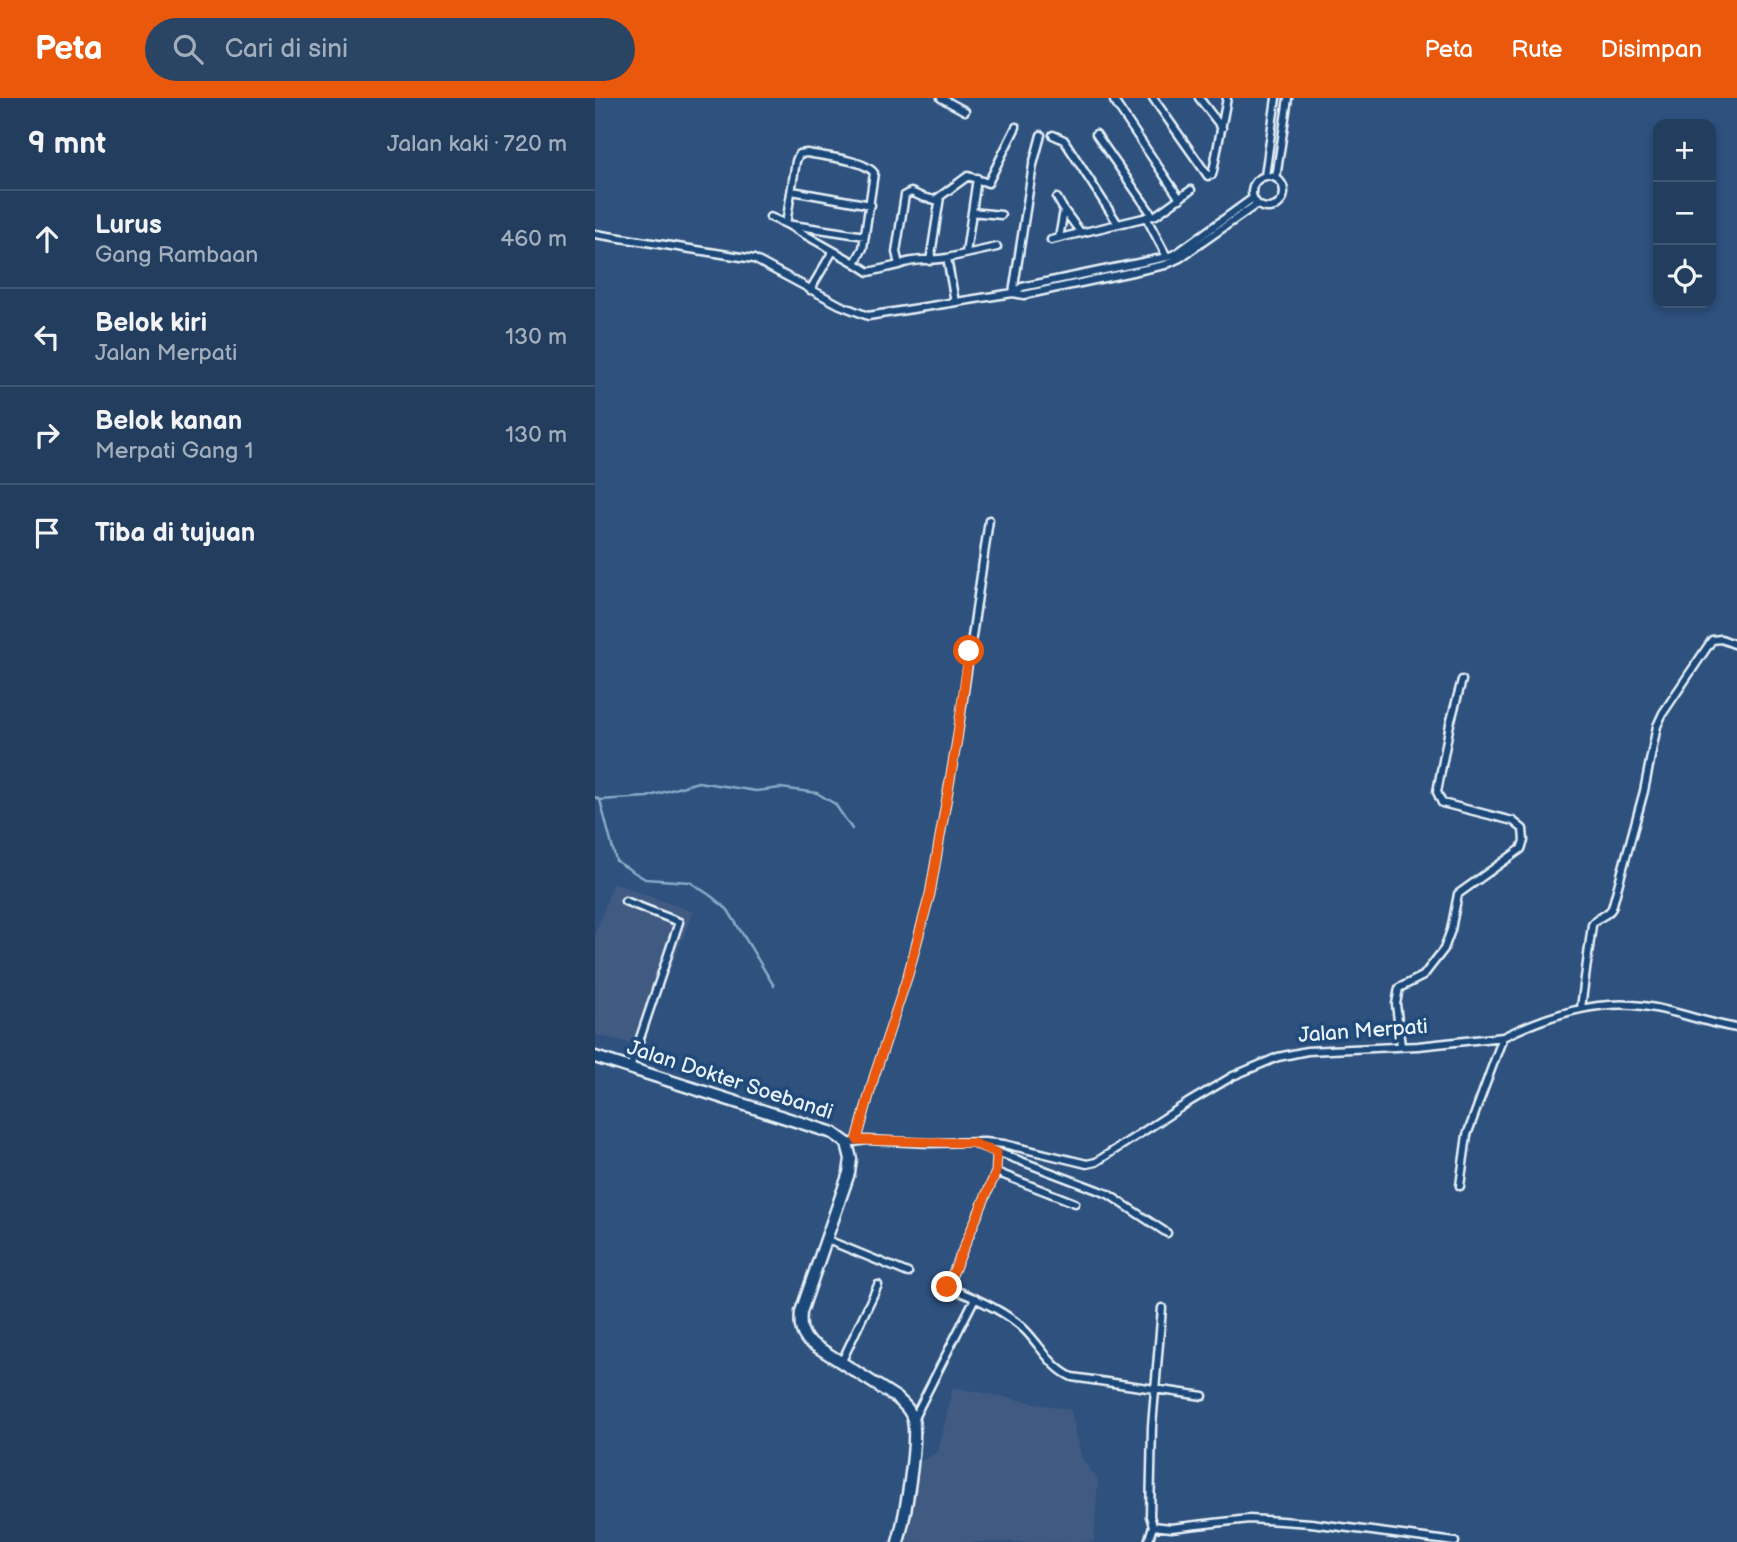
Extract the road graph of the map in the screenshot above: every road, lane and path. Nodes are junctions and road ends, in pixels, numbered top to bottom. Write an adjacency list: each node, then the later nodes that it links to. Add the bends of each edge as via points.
1 (941, 98): 8 (street)
2 (1153, 98): 10 (street, via 1208,176 1212,175)
3 (1199, 98): 10 (street)
4 (1227, 98): 10 (street)
5 (1276, 98): 14 (street)
6 (1288, 98): 16 (street)
7 (1114, 101): 21 (street)
8 (965, 111)
9 (1016, 127): 15 (street, via 989,183)
10 (1222, 128)
11 (1096, 134): 27 (street)
12 (1041, 135): 45 (street)
13 (1053, 135): 30 (street, via 1064,140)
14 (1265, 176): 16 (street); 22 (street, via 1254,183)
15 (977, 178): 19 (street, via 968,176); 25 (street)
16 (1276, 178): 22 (street, via 1284,188 1282,200 1272,208)
17 (1191, 190): 21 (street)
18 (792, 191): 23 (street); 23 (street, via 799,154 807,153 870,168 874,180); 29 (street)
19 (940, 195): 41 (street); 43 (street, via 935,200 911,192 905,195 896,252)
20 (1056, 198): 24 (street)
21 (1180, 199): 27 (street)
22 (1255, 201): 39 (street); 45 (street, via 1172,263 1024,295)
23 (871, 205): 33 (street)
24 (1064, 210): 31 (street); 34 (street)
25 (972, 212): 26 (street); 38 (street)
26 (1000, 215)
27 (1149, 216): 30 (street); 39 (street)
28 (770, 217): 29 (street)
29 (786, 224): 33 (street); 37 (street)
30 (1118, 224): 31 (street)
31 (1081, 233): 34 (street)
32 (595, 234): 44 (street, via 754,259)
33 (865, 236): 42 (street)
34 (1059, 238): 35 (street)
35 (1051, 240)
36 (997, 247): 38 (street)
37 (833, 251): 42 (street); 44 (street)
38 (966, 253): 40 (street)
39 (1167, 257): 45 (street, via 1022,287)
40 (947, 258): 41 (street); 46 (street)
41 (930, 261): 43 (street)
42 (855, 263): 43 (street, via 869,272)
43 (899, 265)
44 (810, 290): 46 (street, via 868,316)
45 (1013, 293): 46 (street)
46 (955, 302)
47 (989, 520): 57 (street, via 930,894)
48 (1737, 645): 51 (street, via 1712,640 1659,720 1612,908 1592,925)
49 (1462, 680): 54 (street, via 1437,792 1442,803 1513,821 1523,829 1524,841 1521,849 1458,894 1444,949 1423,976 1399,988 1396,1004)
50 (625, 901): 56 (street, via 679,922)
51 (1581, 1008): 52 (street, Jalan Merpati, via 1644,1006); 53 (street, Jalan Merpati)
52 (1737, 1028)
53 (1503, 1037): 54 (street, Jalan Merpati); 61 (street, via 1467,1135)
54 (1401, 1046): 58 (street, Jalan Merpati, via 1307,1051 1264,1061 1189,1102 1096,1163 1004,1144)
55 (595, 1057): 56 (main road, Jalan Dokter Soebandi)
56 (630, 1068): 57 (main road, Jalan Dokter Soebandi)
57 (852, 1142): 58 (street, Jalan Merpati); 64 (main road, Jalan Dokter Soebandi, via 849,1173)
58 (973, 1143): 59 (street)
59 (997, 1153): 60 (street); 63 (street, via 1108,1194)
60 (996, 1172): 62 (street); 67 (street, via 947,1287)
61 (1459, 1186)
62 (1075, 1203)
63 (1167, 1233)
64 (825, 1238): 65 (street); 69 (main road, Jalan Dokter Soebandi, via 800,1324 808,1341)
65 (908, 1273)
66 (878, 1286): 69 (street)
67 (975, 1298): 70 (street, via 1024,1329 1065,1374); 72 (street)
68 (1162, 1308): 70 (street)
69 (841, 1363): 72 (main road, Jalan Dokter Soebandi, via 897,1398)
70 (1155, 1387): 71 (street); 73 (street)
71 (1203, 1396)
72 (913, 1420): 74 (main road)
73 (1153, 1527): 75 (street); 76 (street, via 1249,1519 1311,1522)
74 (898, 1542)
75 (1148, 1542)
76 (1455, 1542)

